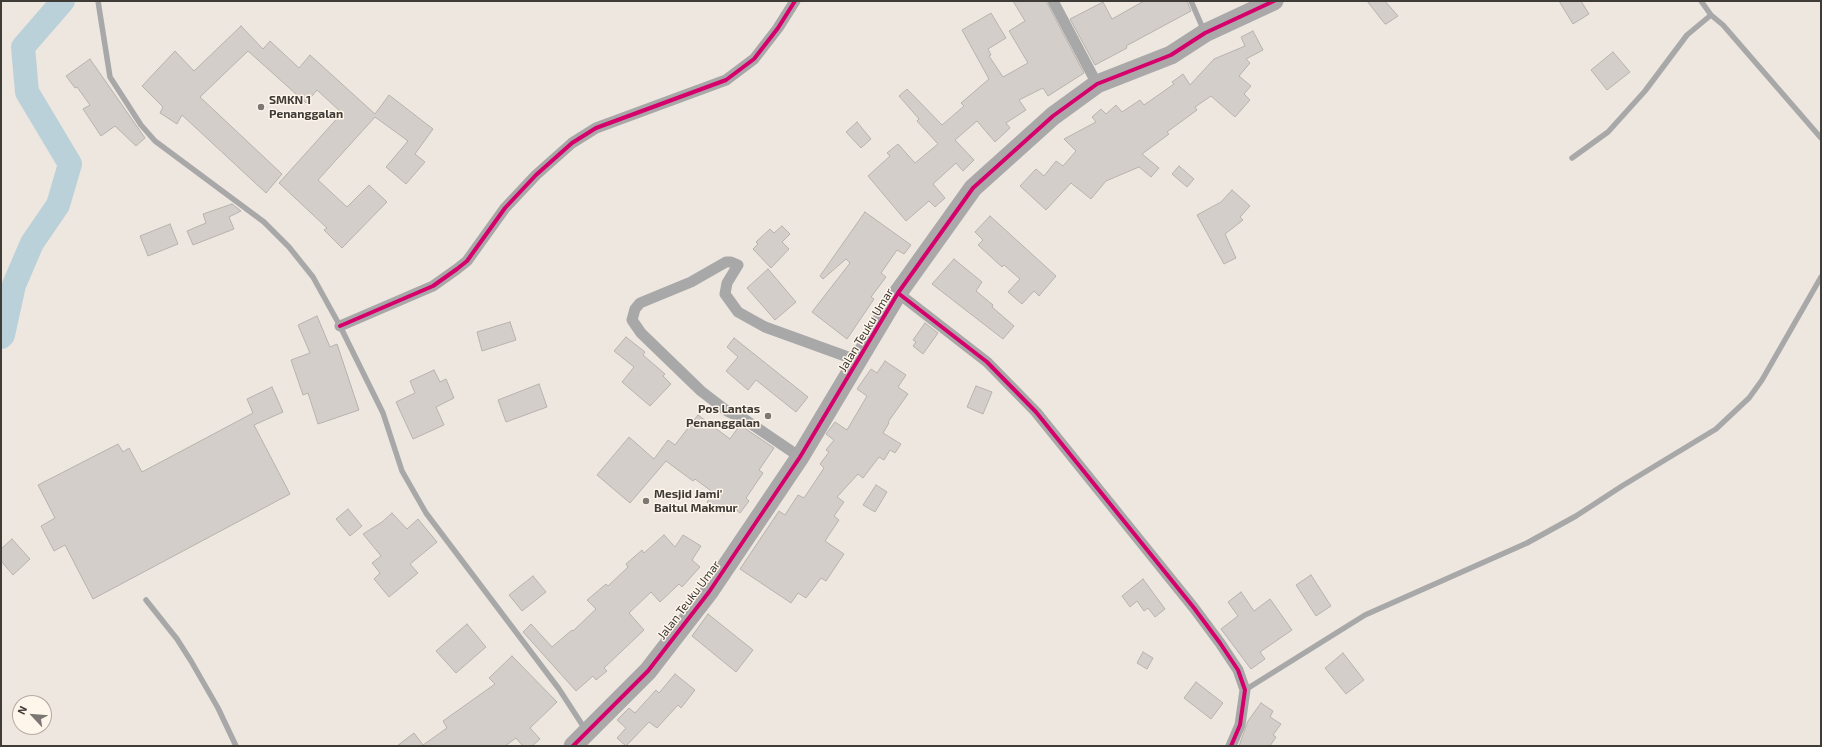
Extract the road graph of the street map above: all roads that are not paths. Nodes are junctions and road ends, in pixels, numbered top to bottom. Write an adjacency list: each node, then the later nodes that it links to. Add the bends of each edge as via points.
1 (98, 1): 14 (lane, via 110,77 141,125 155,141 264,222 313,277)
2 (795, 1): 14 (street, via 754,59 726,80 596,128 572,143 536,175 505,208 467,261 457,269 433,286)
3 (1053, 1): 9 (street)
4 (1191, 1): 8 (lane)
5 (1274, 1): 8 (highway, Jalan Teuku Umar)
6 (1701, 1): 7 (lane)
7 (1711, 15): 10 (lane, via 1724,25); 11 (lane, via 1687,35 1645,91 1608,132)
8 (1205, 33): 9 (highway, Jalan Teuku Umar, via 1171,56)
9 (1097, 84): 13 (highway, Jalan Teuku Umar, via 1053,116 973,188)
10 (1821, 138)
11 (1572, 158)
12 (1821, 277): 18 (lane, via 1762,380 1749,398 1716,429 1576,516 1527,543 1365,615)
13 (898, 293): 15 (highway, Jalan Teuku Umar); 18 (street, via 987,362 1036,412 1194,608 1238,670)
14 (340, 326): 19 (lane, via 383,413 402,471 426,513 559,689)
15 (859, 361): 16 (highway, Jalan Teuku Umar); 16 (street, via 766,327 738,312 725,294 726,283 738,265 734,262 726,262 692,282 640,303 635,309 632,320 642,333 709,398)
16 (800, 457): 19 (highway, Jalan Teuku Umar, via 709,592)
17 (146, 600): 20 (lane, via 184,650 218,708)
18 (1245, 690): 22 (street, via 1240,725)
19 (592, 739): 21 (highway, Jalan Teuku Umar)
20 (236, 746)
21 (573, 746)
22 (1231, 746)

